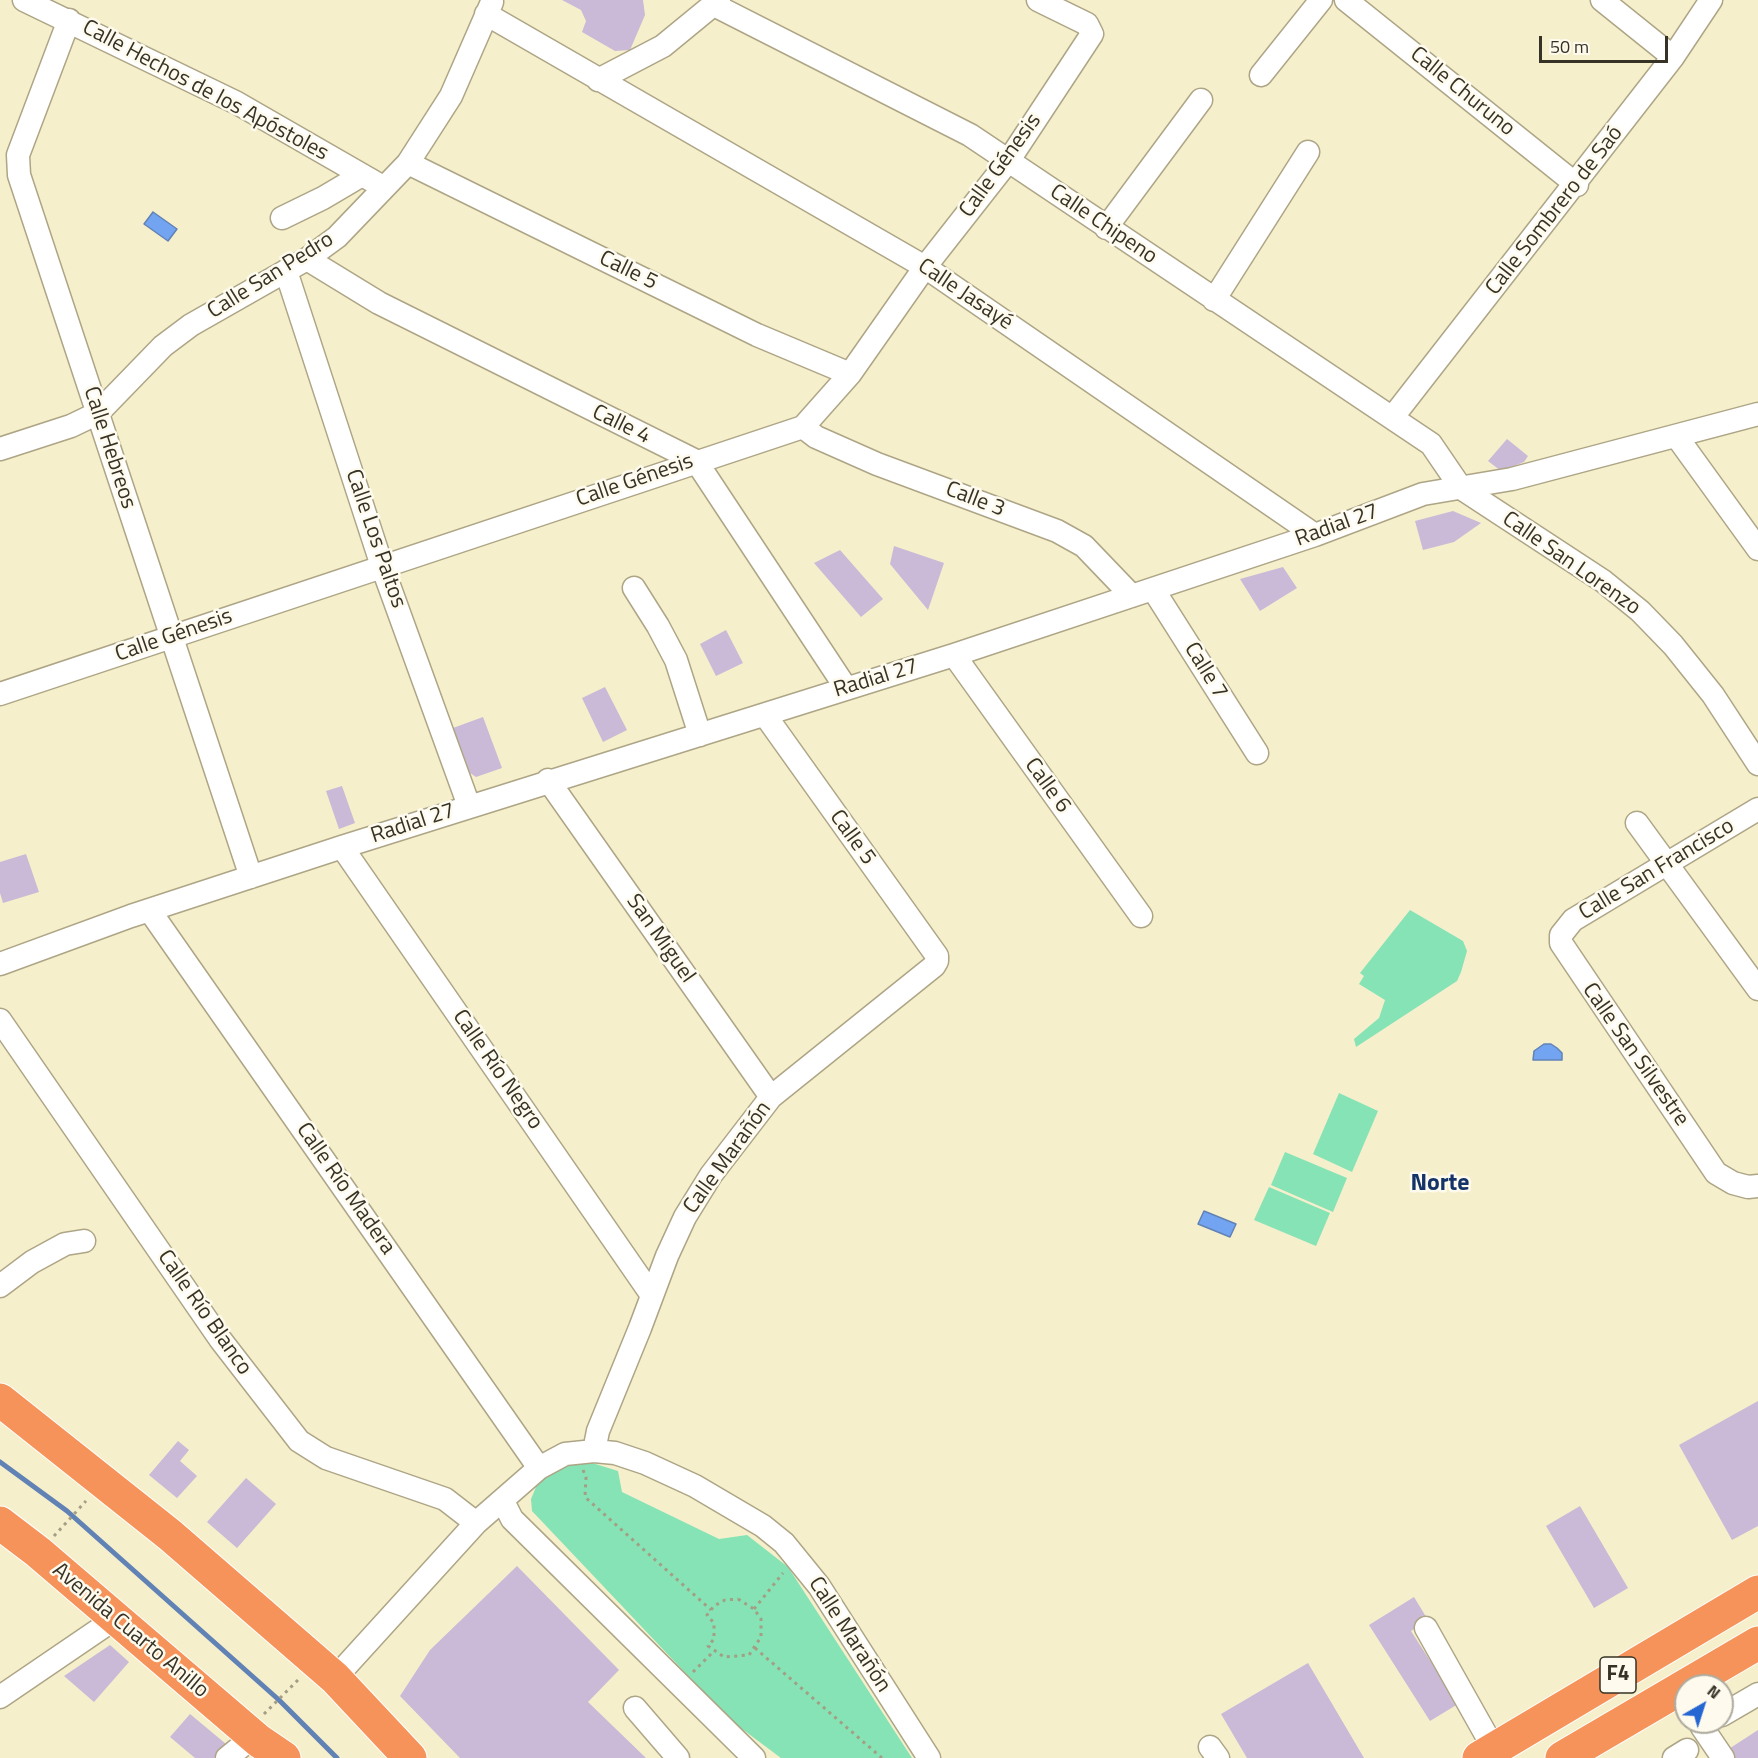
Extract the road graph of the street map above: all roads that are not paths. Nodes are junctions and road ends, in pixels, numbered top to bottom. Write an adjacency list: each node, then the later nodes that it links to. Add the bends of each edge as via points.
1 (24, 0): 9 (street, Calle Hechos de los Apóstoles)
2 (1321, 0): 11 (street)
3 (1347, 0): 19 (street, Calle Churuno)
4 (1602, 0): 10 (street)
5 (1711, 0): 10 (street, Calle Sombrero de Saó)
6 (1046, 1): 15 (street, Calle Génesis, via 1091,29 1092,34)
7 (716, 3): 12 (street, via 663,46); 15 (street, Calle Chipeno, via 970,135)
8 (489, 7): 12 (street, Calle Jasayé); 16 (street, Calle San Pedro, via 451,96)
9 (69, 20): 17 (street, Calle Hechos de los Apóstoles, via 237,103); 18 (street, Calle Hebreos)
10 (1673, 57): 19 (street, Calle Sombrero de Saó)
11 (1261, 75)
12 (598, 80): 24 (street, Calle Jasayé)
13 (1201, 100): 22 (street)
14 (1308, 152): 26 (street)
15 (1009, 160): 22 (street, Calle Chipeno); 24 (street, Calle Génesis)
16 (408, 163): 20 (street, Calle San Pedro); 27 (street, Calle 5, via 757,334)
17 (362, 175): 20 (street, Calle Hechos de los Apóstoles); 21 (street)
18 (10, 179): 28 (street, Calle Hebreos)
19 (1576, 184): 30 (street, Calle Sombrero de Saó)
20 (383, 187): 23 (street, Calle San Pedro, via 337,237)
21 (282, 218)
22 (1106, 228): 26 (street, Calle Chipeno)
23 (307, 259): 25 (street, Calle San Pedro); 34 (street, Calle 4, via 380,303)
24 (925, 267): 27 (street, Calle Génesis); 36 (street, Calle Jasayé)
25 (286, 271): 28 (street, Calle San Pedro, via 177,335); 38 (street, Calle Los Paltos)
26 (1214, 300): 30 (street, Calle Chipeno)
27 (850, 374): 31 (street, Calle Génesis)
28 (98, 413): 33 (street, Calle San Pedro, via 71,426); 41 (street, Calle Hebreos)
29 (1758, 414): 32 (street, Radial 27)
30 (1392, 418): 35 (street, Calle Chipeno, via 1431,444)
31 (803, 427): 34 (street, Calle Génesis); 40 (street, Calle 3, via 816,437 878,464 1057,531 1084,546)
32 (1677, 437): 35 (street, Radial 27); 37 (street)
33 (0, 448)
34 (696, 461): 38 (street, Calle Génesis); 43 (street, Calle 4)
35 (1461, 488): 36 (street, Radial 27, via 1423,494); 48 (street, Calle San Lorenzo, via 1603,581 1640,611 1713,695)
36 (1315, 536): 40 (street, Radial 27)
37 (1758, 549)
38 (382, 566): 41 (street, Calle Génesis); 50 (street, Calle Los Paltos)
39 (634, 588): 46 (street, via 676,660)
40 (1142, 592): 42 (street, Radial 27); 47 (street, Calle 7)
41 (172, 638): 44 (street, Calle Génesis); 55 (street, Calle Hebreos)
42 (954, 655): 43 (street, Radial 27); 57 (street, Calle 6)
43 (846, 688): 45 (street, Radial 27)
44 (0, 694)
45 (765, 715): 46 (street, Radial 27); 59 (street, Calle 5)
46 (700, 735): 49 (street, Radial 27)
47 (1257, 753)
48 (1758, 764)
49 (548, 780): 50 (street, Radial 27); 63 (street, San Miguel)
50 (470, 806): 53 (street, Radial 27)
51 (1758, 809): 54 (street, Calle San Francisco)
52 (1637, 824): 54 (street)
53 (342, 847): 55 (street, Radial 27); 67 (street, Calle Río Negro)
54 (1665, 863): 58 (street, Calle San Francisco, via 1573,920); 61 (street)
55 (251, 878): 56 (street, Radial 27)
56 (150, 911): 60 (street, Radial 27); 70 (street, Calle Río Madera)
57 (1141, 916)
58 (1561, 935): 64 (street, Calle San Silvestre, via 1564,951 1716,1173 1733,1183)
59 (937, 961): 63 (street, Calle Marañón)
60 (0, 963)
61 (1758, 989)
62 (0, 1020): 73 (street, Calle Río Blanco, via 220,1340 299,1441 326,1458 445,1498)
63 (771, 1097): 67 (street, Calle Marañón, via 690,1209)
64 (1758, 1186)
65 (84, 1241): 66 (street, via 65,1244)
66 (0, 1286)
67 (651, 1294): 69 (street, Calle Marañón)
68 (0, 1400): 74 (highway, via 103,1479)
69 (588, 1460): 70 (street, Calle Marañón, via 565,1454); 94 (street, Calle Marañón, via 615,1453 645,1462 763,1526 797,1556)
70 (539, 1468): 71 (street, Calle Marañón)
71 (503, 1501): 73 (street, Calle Marañón); 93 (street, via 512,1519)
72 (0, 1523): 76 (highway, Avenida Cuarto Anillo)
73 (476, 1523): 80 (street, Calle Marañón)
74 (226, 1585): 80 (highway); 90 (highway, via 303,1675)
75 (1758, 1592): 88 (highway, F4)
76 (116, 1618): 82 (street); 87 (highway, Avenida Cuarto Anillo)
77 (1426, 1628): 88 (street)
78 (1756, 1648): 79 (highway, F4)
79 (1717, 1674)
80 (335, 1678): 91 (highway)
81 (1758, 1694): 85 (street)
82 (0, 1697)
83 (1674, 1701): 95 (highway, F4)
84 (635, 1708): 92 (street)
85 (1734, 1708)
86 (1710, 1734): 96 (street)
87 (268, 1741): 89 (street)
88 (1487, 1753)
89 (227, 1758)
90 (385, 1758)
91 (410, 1758)
92 (678, 1758)
93 (754, 1758)
94 (929, 1758)
95 (1562, 1758)
96 (1723, 1758)

